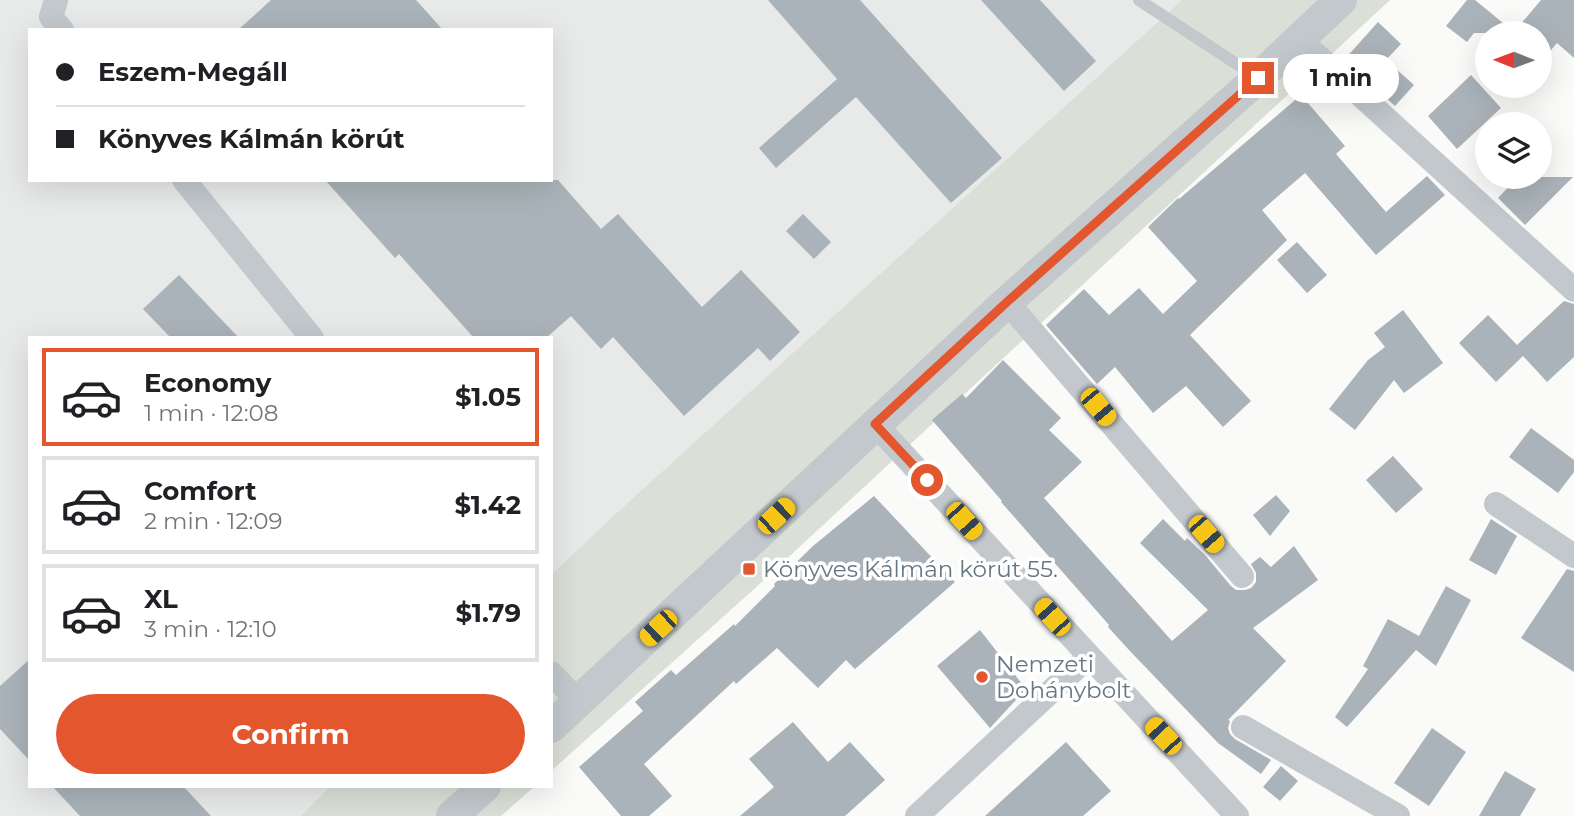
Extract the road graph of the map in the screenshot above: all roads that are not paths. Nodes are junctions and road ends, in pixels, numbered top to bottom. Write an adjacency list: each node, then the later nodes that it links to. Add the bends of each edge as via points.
1 (56, 0): 4 (street, via 51,17)
2 (1139, 0): 6 (lane)
3 (1341, 0): 5 (street)
4 (60, 28)
5 (1300, 39): 6 (street); 8 (street)
6 (1258, 78): 9 (street)
7 (186, 182): 10 (street)
8 (1574, 290)
9 (1007, 302): 11 (street); 14 (street)
10 (310, 336)
11 (875, 424): 15 (street); 17 (street)
12 (1496, 504): 13 (street)
13 (1574, 556)
14 (1242, 576)
15 (1088, 657): 20 (street); 21 (street)
16 (553, 675): 17 (street)
17 (579, 702): 18 (street)
18 (553, 725)
19 (1243, 727): 22 (street)
20 (917, 816)
21 (1237, 816)
22 (1398, 816)

